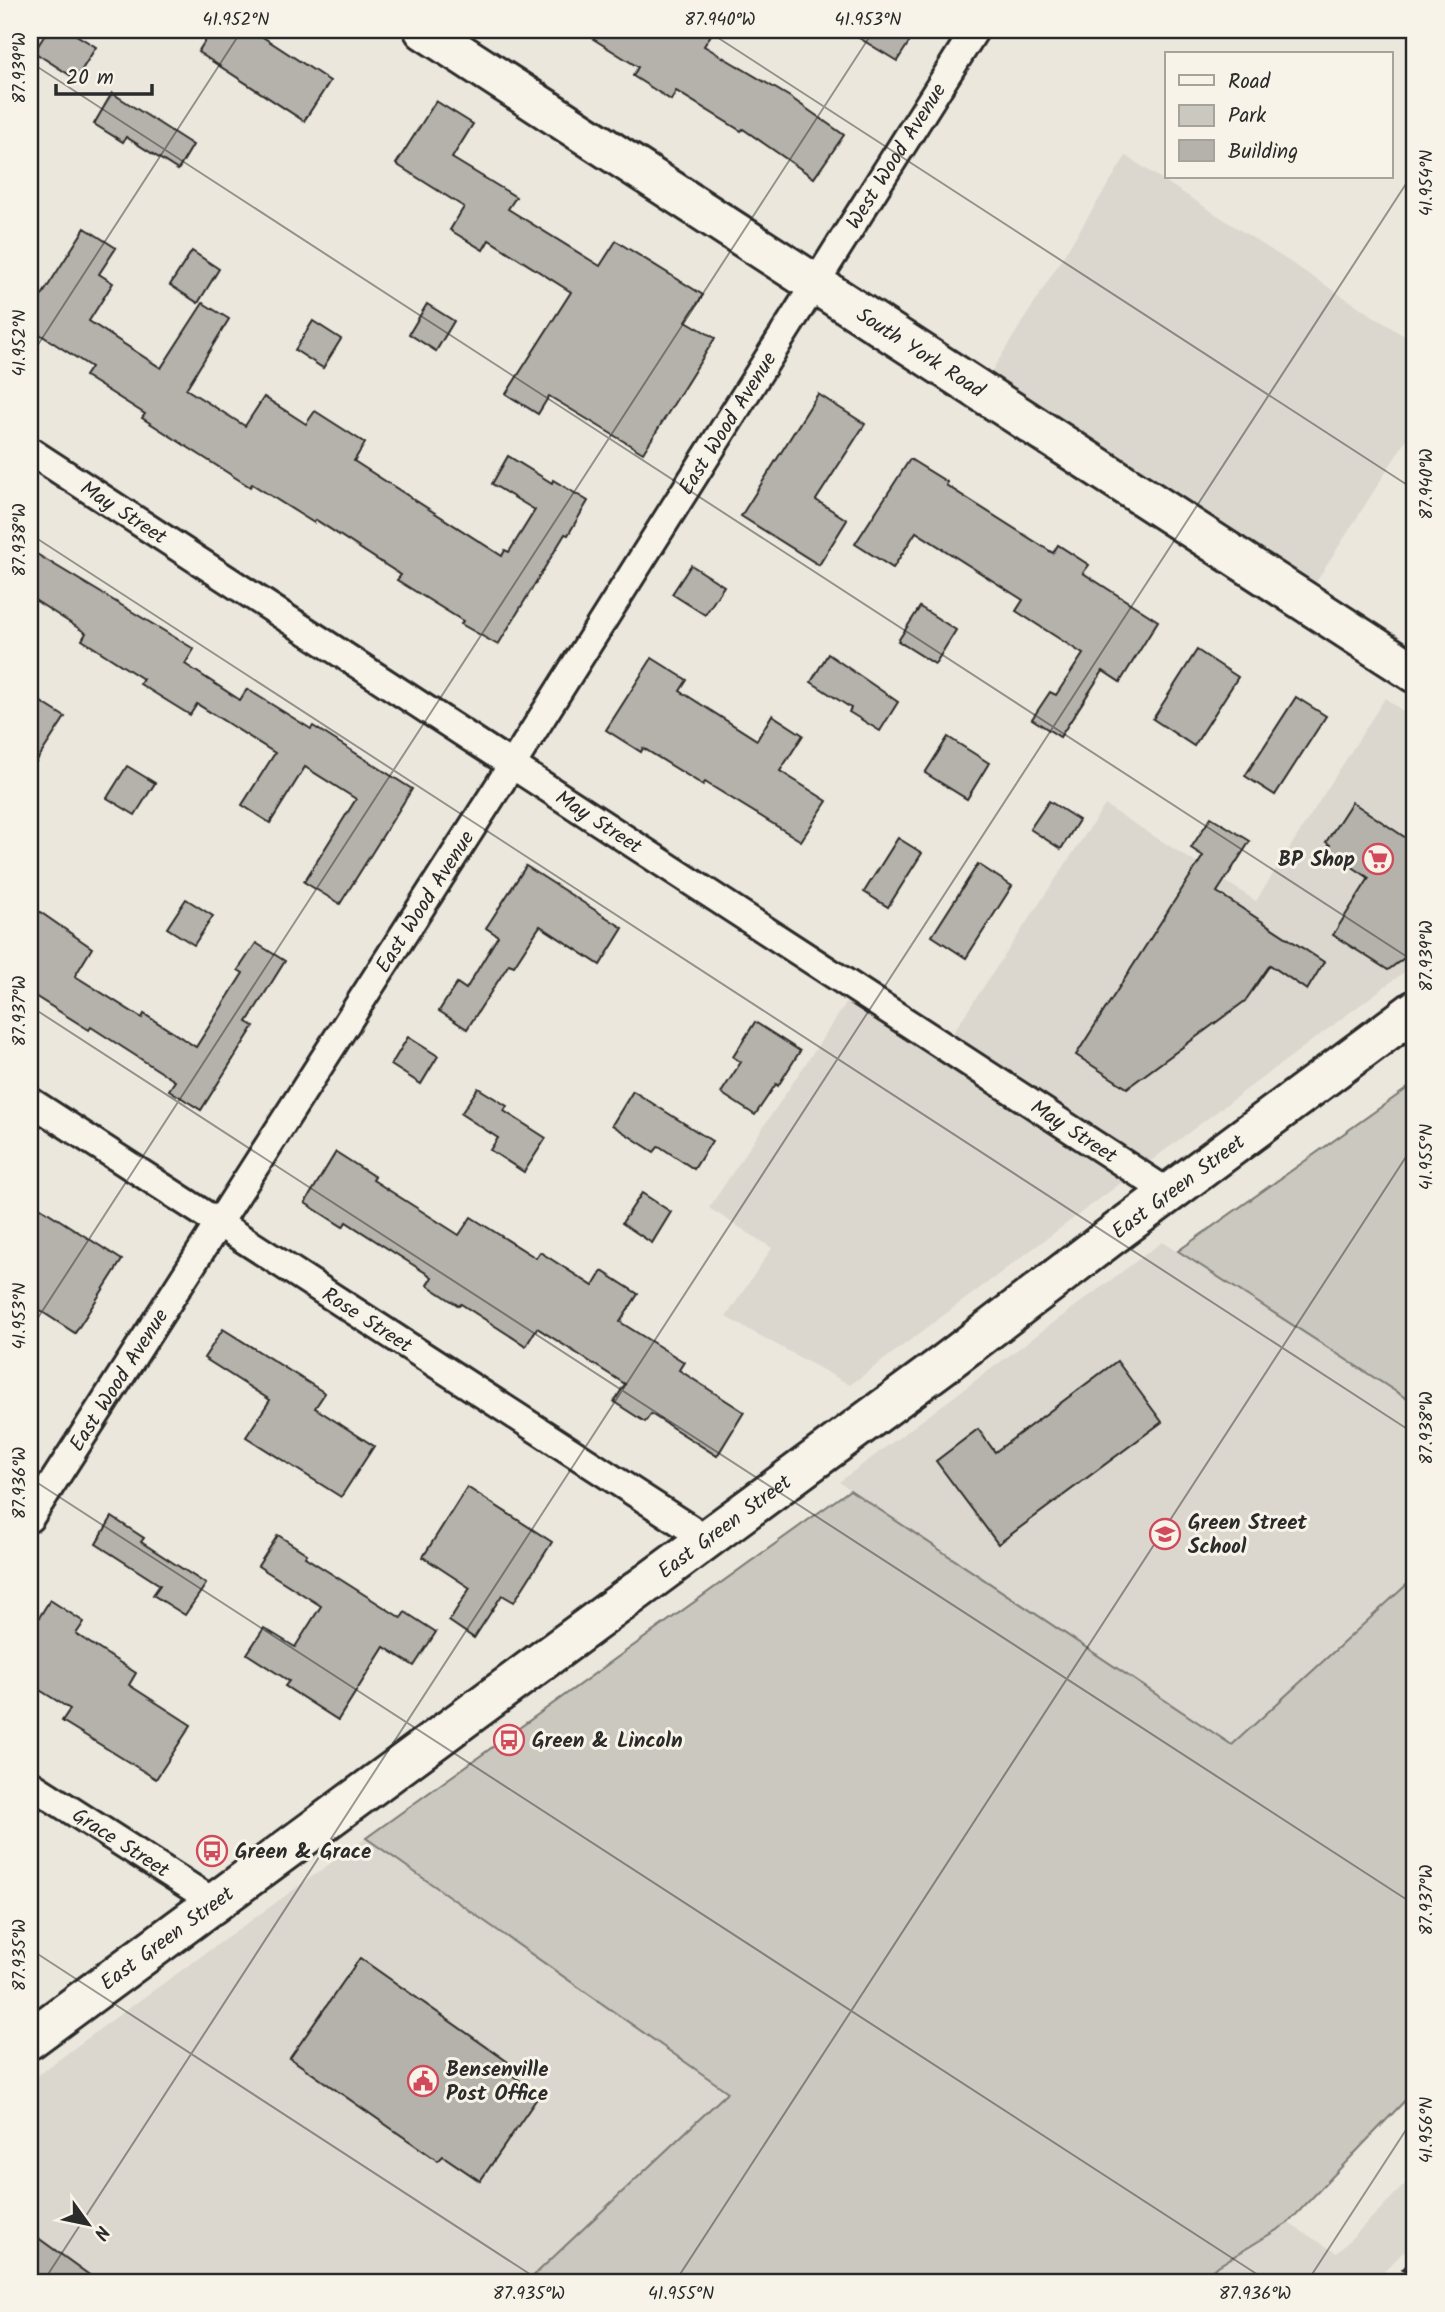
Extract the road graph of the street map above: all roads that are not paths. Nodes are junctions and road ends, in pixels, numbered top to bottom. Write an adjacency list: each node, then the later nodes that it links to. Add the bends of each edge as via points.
1 (424, 30): 3 (street, South York Road)
2 (975, 30): 3 (street, West Wood Avenue)
3 (815, 283): 5 (street, South York Road); 6 (street, East Wood Avenue)
4 (30, 451): 6 (street, May Street)
5 (1415, 673)
6 (512, 765): 9 (street, May Street); 10 (street, East Wood Avenue)
7 (1415, 1010): 9 (street, East Green Street)
8 (30, 1101): 10 (street, Rose Street)
9 (1169, 1193): 12 (street, East Green Street)
10 (219, 1222): 11 (street, East Wood Avenue); 12 (street, Rose Street)
11 (30, 1518)
12 (706, 1539): 14 (street, East Green Street)
13 (30, 1784): 14 (street, Grace Street)
14 (214, 1902): 15 (street, East Green Street)
15 (30, 2039)

